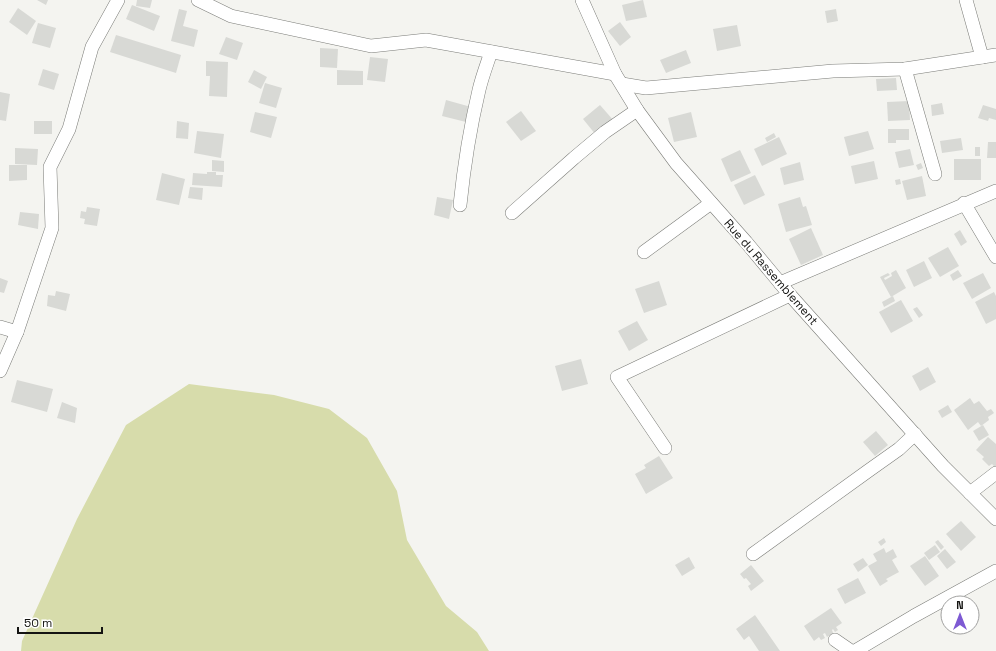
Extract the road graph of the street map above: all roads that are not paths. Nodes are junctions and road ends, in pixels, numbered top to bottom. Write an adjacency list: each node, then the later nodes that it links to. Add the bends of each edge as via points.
1 (118, 0): 22 (street, via 92,47 69,129 50,167 52,228)
2 (198, 0): 5 (street, via 231,16 371,46 426,40)
3 (582, 0): 9 (street, Rue du Rassemblement)
4 (966, 0): 7 (street)
5 (491, 52): 9 (street); 15 (street, via 471,124)
6 (996, 55): 7 (street)
7 (982, 56): 8 (street)
8 (905, 69): 9 (street, via 833,71 646,88); 11 (street)
9 (618, 79): 10 (street, Rue du Rassemblement)
10 (637, 110): 13 (street, Rue du Rassemblement, via 676,163); 16 (street, via 605,132)
11 (935, 174)
12 (996, 191): 14 (street)
13 (711, 203): 17 (street); 19 (street, Rue du Rassemblement)
14 (964, 203): 18 (street); 19 (street)
15 (460, 205)
16 (512, 213)
17 (644, 252)
18 (996, 257)
19 (780, 283): 20 (street, Rue du Rassemblement)
20 (790, 295): 24 (street, Rue du Rassemblement); 25 (street, via 617,377)
21 (0, 327): 22 (street)
22 (16, 332): 23 (street)
23 (0, 371)
24 (915, 434): 27 (street, Rue du Rassemblement); 29 (street, via 899,449)
25 (665, 448)
26 (996, 473): 27 (street)
27 (970, 493): 28 (street, Rue du Rassemblement)
28 (996, 519)
29 (753, 554)
30 (996, 571): 33 (street)
31 (835, 640): 32 (street)
32 (851, 651)
33 (855, 651)

